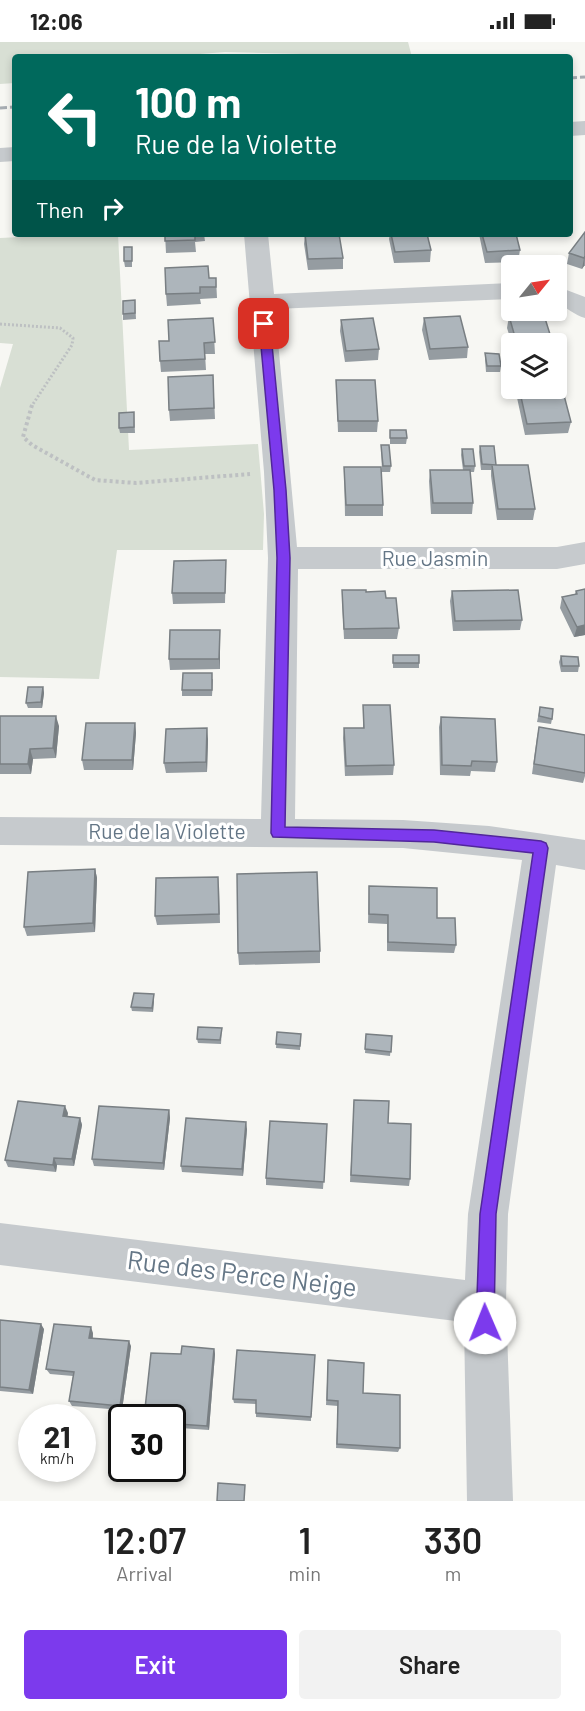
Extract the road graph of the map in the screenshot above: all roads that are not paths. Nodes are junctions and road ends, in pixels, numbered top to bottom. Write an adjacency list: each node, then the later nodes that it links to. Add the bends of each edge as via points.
1 (256, 237): 4 (street)
2 (501, 291): 4 (street)
3 (567, 298): 5 (street)
4 (262, 302): 7 (street)
5 (585, 310)
6 (585, 553): 7 (street, Rue Jasmin, via 557,558)
7 (284, 558): 9 (street)
8 (0, 831): 9 (street, Rue de la Violette)
9 (278, 833): 10 (street, Rue de la Violette, via 434,836)
10 (541, 848): 11 (street, Rue de la Violette); 13 (street, via 488,1214)
11 (585, 855)
12 (0, 1244): 13 (street, Rue des Perce Neige)
13 (484, 1303): 14 (street)
14 (490, 1501)

